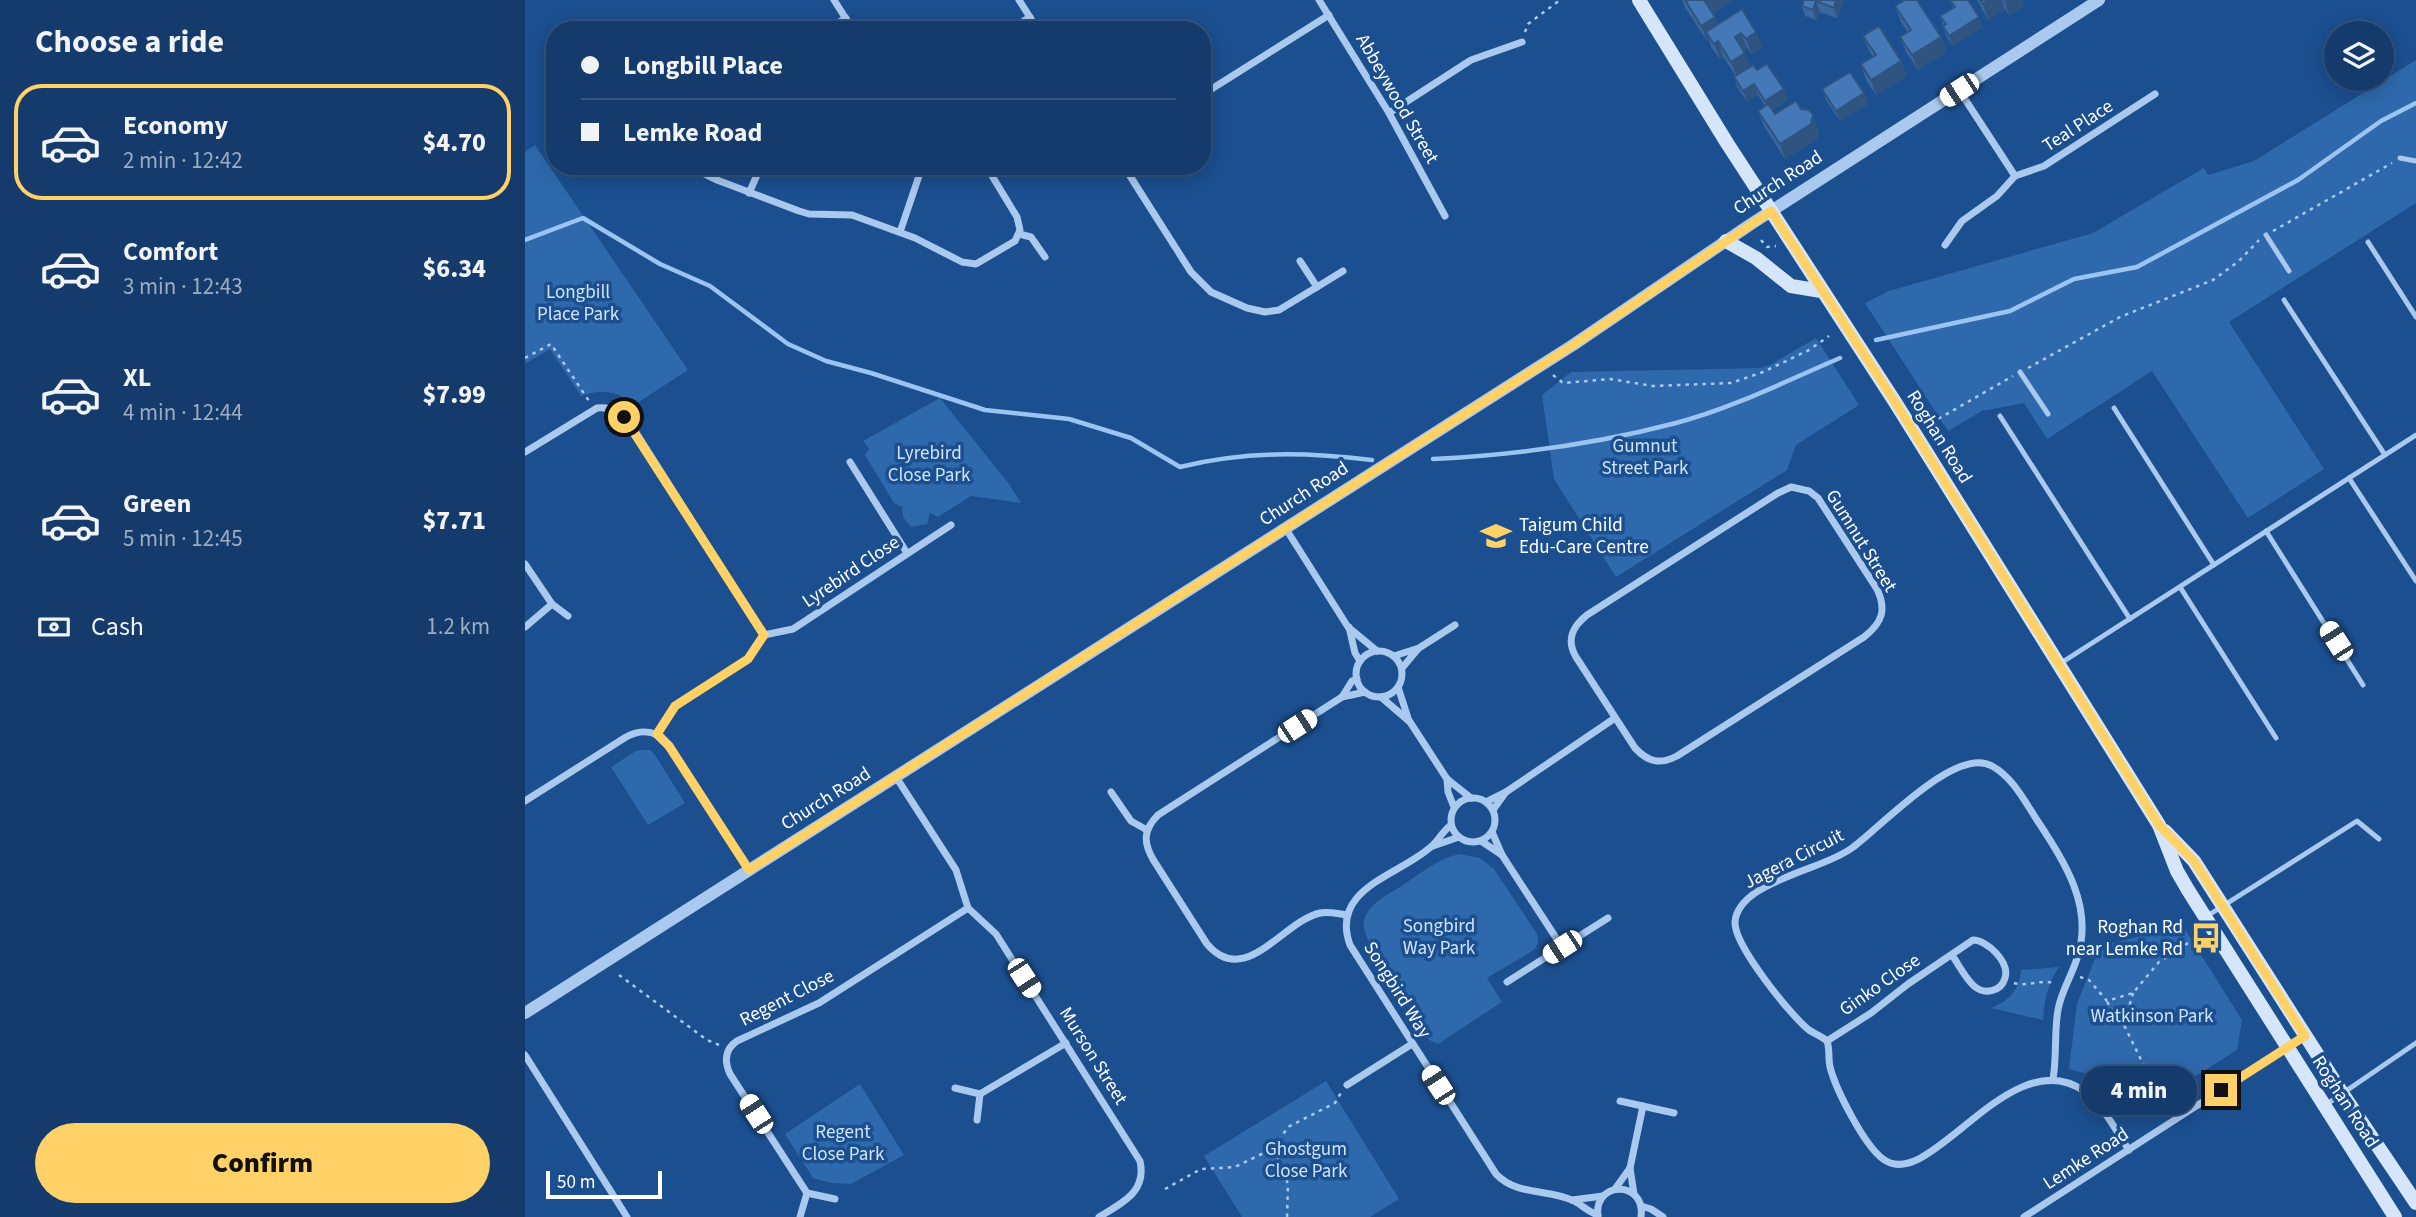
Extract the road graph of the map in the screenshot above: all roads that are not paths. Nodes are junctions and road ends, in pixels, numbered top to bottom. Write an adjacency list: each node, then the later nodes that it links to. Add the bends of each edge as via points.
1 (834, 0): 8 (street)
2 (1019, 0): 7 (street)
3 (1319, 0): 6 (street, Abbeywood Street)
4 (1639, 0): 27 (main road, Roghan Road)
5 (2099, 0): 15 (street, Church Road)
6 (1329, 15): 14 (street); 17 (street, Abbeywood Street)
7 (1030, 17): 11 (street); 12 (street)
8 (846, 18): 9 (street); 10 (street)
9 (841, 21)
10 (848, 21)
11 (1024, 21)
12 (1032, 21)
13 (1522, 42): 17 (street, via 1472,60)
14 (1211, 89)
15 (1959, 90): 25 (street); 27 (street, Church Road)
16 (2155, 94): 25 (street, Teal Place, via 2044,166)
17 (1389, 113): 28 (street, Abbeywood Street)
18 (2400, 158): 19 (lane)
19 (2416, 161)
20 (710, 175): 26 (street)
21 (757, 175): 26 (street)
22 (919, 175): 29 (street)
23 (991, 175): 30 (street, via 1017,217)
24 (1130, 175): 39 (street, via 1191,272 1212,292 1265,312 1279,310)
25 (2015, 176): 34 (street, Teal Place, via 1962,221)
26 (750, 192): 29 (street, via 809,214 852,215)
27 (1771, 211): 32 (street, Church Road); 40 (main road, Roghan Road)
28 (1445, 216)
29 (899, 232): 30 (street, via 969,264 983,261)
30 (1019, 234): 35 (street, via 1031,237)
31 (2266, 235): 38 (lane)
32 (1726, 240): 40 (main road, via 1791,286); 53 (street, Church Road, via 1573,345)
33 (2368, 243): 42 (lane)
34 (1945, 245)
35 (1045, 257)
36 (1300, 261): 39 (street)
37 (1343, 271): 39 (street)
38 (2289, 271)
39 (1317, 287)
40 (1821, 291): 71 (main road, Roghan Road)
41 (2284, 300): 49 (lane)
42 (2416, 317)
43 (2020, 372): 45 (lane)
44 (2114, 408): 57 (lane)
45 (2048, 414)
46 (2000, 416): 62 (lane)
47 (2416, 435): 49 (lane)
48 (525, 452): 66 (street, via 594,409 619,412)
49 (2385, 455): 51 (lane)
50 (850, 462): 55 (street)
51 (2349, 478): 54 (lane); 58 (lane)
52 (951, 525): 55 (street, Lyrebird Close)
53 (1286, 529): 65 (street); 83 (street, Church Road)
54 (2266, 531): 57 (lane); 74 (lane)
55 (907, 553): 66 (street, Lyrebird Close, via 793,629)
56 (525, 564): 60 (street)
57 (2214, 565): 59 (lane)
58 (2416, 581)
59 (2180, 587): 62 (lane); 82 (lane)
60 (552, 604): 61 (street); 64 (street)
61 (568, 616)
62 (2130, 619): 71 (lane)
63 (1455, 625): 67 (street)
64 (525, 626)
65 (1348, 627): 68 (street); 70 (street)
66 (764, 635): 81 (street, via 748,659 675,706)
67 (1419, 648): 69 (street); 72 (street)
68 (1377, 651): 69 (street); 70 (street)
69 (1394, 656): 72 (street)
70 (1360, 661): 73 (street)
71 (2059, 665): 93 (main road, Roghan Road)
72 (1402, 668): 75 (street)
73 (1357, 678): 76 (street); 77 (street)
74 (2364, 685)
75 (1398, 687): 78 (street); 80 (street)
76 (1366, 692): 77 (street); 78 (street)
77 (1342, 697): 94 (street, via 1158,815)
78 (1381, 697): 80 (street)
79 (1615, 718): 79 (street, Gumnut Street, via 1572,651 1576,625 1786,489 1797,487 1813,494 1880,596 1884,611 1877,625 1670,760 1656,762 1640,754); 86 (street)
80 (1410, 722): 84 (street)
81 (657, 734): 88 (street, via 632,733); 101 (street)
82 (2276, 738)
83 (896, 777): 101 (street, Church Road); 103 (street, Murson Street, via 956,870)
84 (1447, 779): 87 (street); 90 (street)
85 (1111, 792): 94 (street, via 1131,821)
86 (1506, 792): 89 (street); 91 (street)
87 (1471, 798): 89 (street); 90 (street)
88 (525, 802)
89 (1486, 802): 91 (street)
90 (1454, 807): 92 (street)
91 (1493, 810): 95 (street)
92 (1451, 825): 96 (street); 99 (street)
93 (2159, 825): 102 (main road, Roghan Road, via 2194,861); 105 (main road, Roghan Road, via 2176,871)
94 (1147, 830): 104 (street, via 1149,853 1217,955 1246,957 1315,915)
95 (1492, 832): 98 (street); 100 (street)
96 (1459, 837): 98 (street); 99 (street)
97 (2379, 839): 102 (lane, via 2357,821)
98 (1481, 841): 100 (street)
99 (1432, 846): 104 (street, via 1361,893)
100 (1502, 855): 107 (street)
101 (749, 870): 110 (street, Church Road)
102 (2223, 906): 105 (lane); 111 (main road, Roghan Road)
103 (968, 908): 113 (street, Murson Street, via 996,934); 131 (street, Regent Close, via 819,1003 737,1041 728,1050 730,1074)
104 (1347, 915): 115 (street, Songbird Way, via 1350,945)
105 (2205, 917): 116 (main road, Roghan Road)
106 (1608, 918): 107 (street)
107 (1562, 947): 109 (street)
108 (1952, 955): 108 (street, Ginko Close, via 1980,990 1995,989 2004,981 2003,964 1983,941 1969,942); 112 (street, Ginko Close)
109 (1507, 982)
110 (525, 1013)
111 (2305, 1036): 116 (street, Lemke Road); 121 (main road, Roghan Road)
112 (1827, 1041): 118 (street, via 1830,1067 1844,1101 1876,1153 1892,1164 1919,1159 1998,1100); 118 (street, Jagera Circuit, via 1791,1013 1761,972 1737,933 1735,919 1740,907 1778,880 1847,852 1905,802 1963,765 1978,761 1993,766 2015,788 2060,858 2082,909 2081,945 2058,1012)
113 (1066, 1043): 122 (street); 141 (street, Murson Street, via 1142,1169 1141,1181 1131,1196)
114 (2416, 1043): 121 (lane)
115 (1412, 1044): 119 (street); 135 (street, Songbird Way, via 1502,1180 1517,1188)
116 (2287, 1048): 125 (main road, Roghan Road); 128 (street, Lemke Road)
117 (525, 1055): 139 (street)
118 (2053, 1079): 128 (street, via 2091,1097)
119 (1347, 1085)
120 (955, 1088): 122 (street)
121 (2341, 1093): 125 (lane); 136 (main road, Roghan Road)
122 (980, 1094): 127 (street)
123 (1620, 1101): 124 (street)
124 (1643, 1106): 126 (street); 129 (street)
125 (2324, 1106): 145 (main road, Roghan Road)
126 (1674, 1113)
127 (977, 1120)
128 (2129, 1150): 144 (street, Lemke Road)
129 (1630, 1168): 130 (street); 132 (street)
130 (1615, 1189): 132 (street); 133 (street)
131 (807, 1193): 134 (street); 140 (street)
132 (1634, 1194): 137 (street)
133 (1603, 1196): 135 (street, Songbird Way); 138 (street)
134 (835, 1199)
135 (1572, 1200): 138 (street, Songbird Way)
136 (2416, 1203)
137 (1641, 1206): 142 (street); 143 (street)
138 (1598, 1216)
139 (627, 1217)
140 (800, 1217)
141 (1099, 1217)
142 (1641, 1217)
143 (1663, 1217)
144 (2024, 1217)
145 (2395, 1217)

